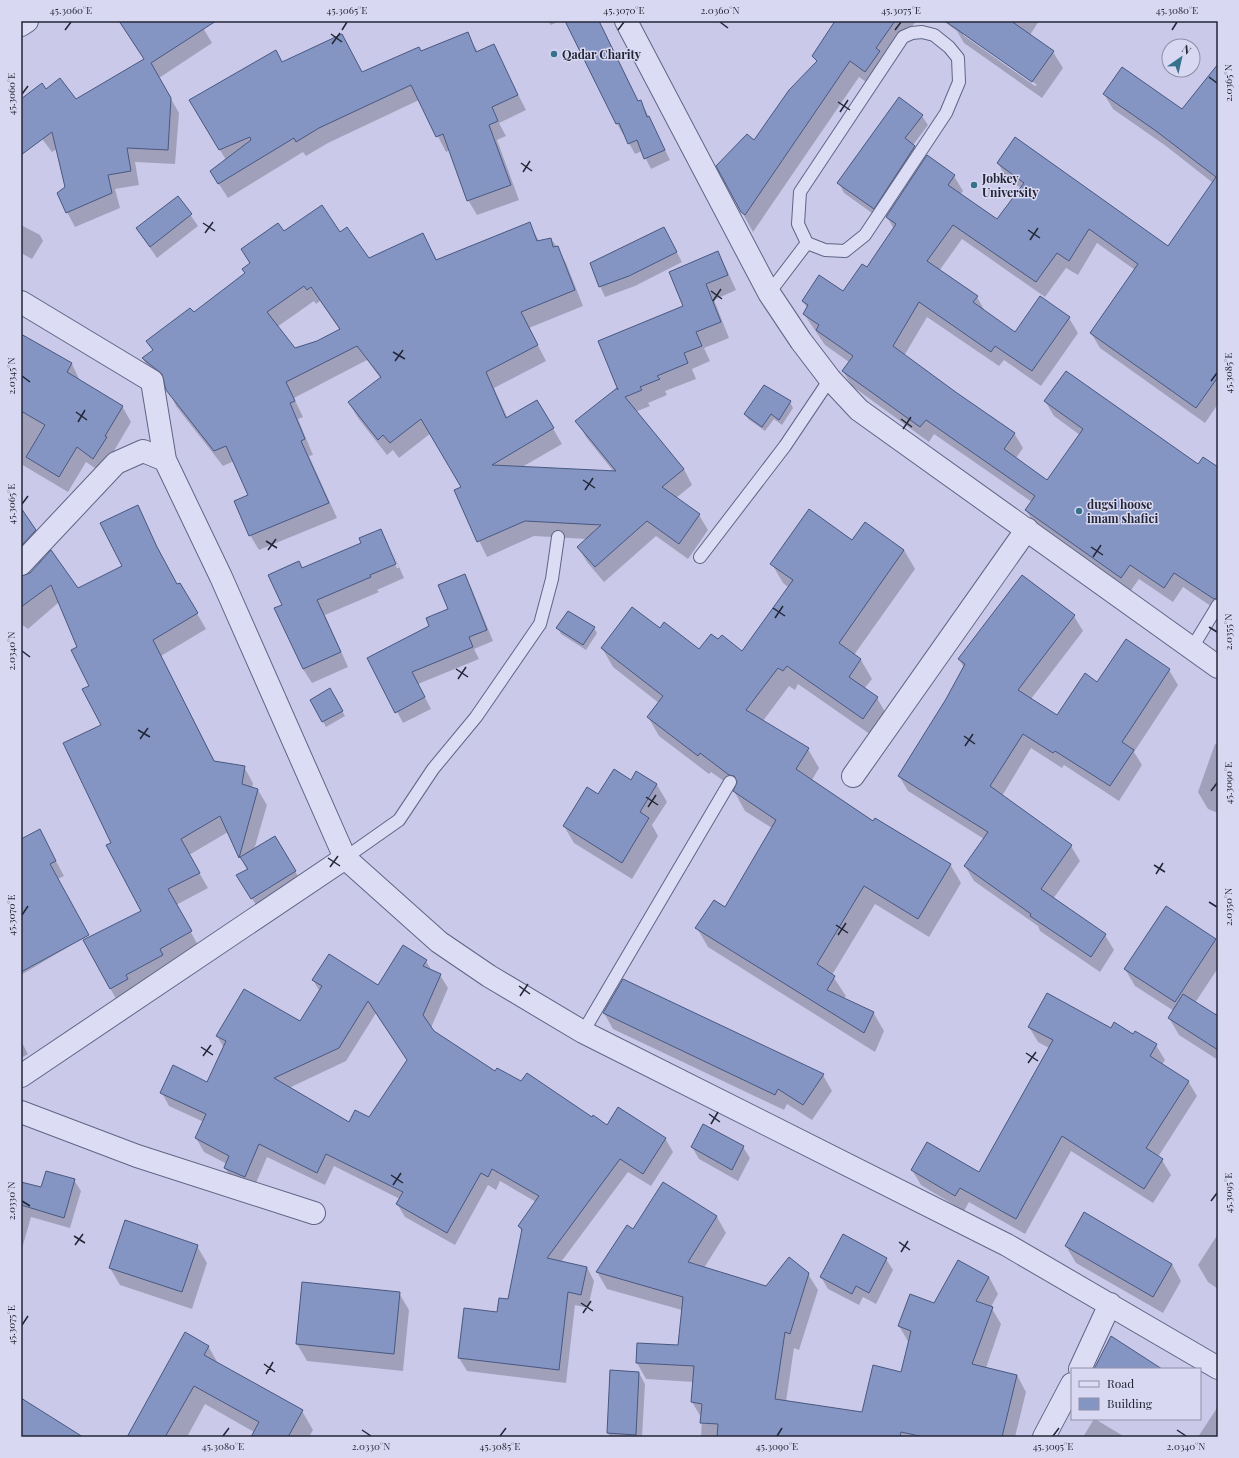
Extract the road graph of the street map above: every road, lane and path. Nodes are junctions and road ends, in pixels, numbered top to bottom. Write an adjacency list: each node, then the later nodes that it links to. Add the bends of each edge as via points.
1 (27, 21): 3 (street)
2 (626, 21): 5 (street)
3 (21, 26)
4 (807, 243): 4 (lane, via 798,224 800,192 903,37 922,32 934,35 958,58 959,82 946,113 865,235 845,251 825,250); 5 (lane)
5 (769, 293): 7 (street)
6 (21, 302): 8 (street, via 152,381)
7 (830, 379): 9 (street, via 859,410); 11 (lane, via 785,446)
8 (165, 460): 12 (street, via 143,451 116,463); 18 (street, via 221,577)
9 (1027, 529): 14 (street); 16 (street)
10 (558, 537): 18 (lane, via 552,579 540,624 476,717 433,769 399,820)
11 (700, 557)
12 (21, 564)
13 (1218, 605): 14 (lane)
14 (1192, 648): 15 (street)
15 (1218, 667)
16 (853, 776)
17 (730, 782): 19 (lane)
18 (345, 858): 19 (street, via 439,942 489,976); 20 (street)
19 (583, 1032): 23 (street, via 1007,1245)
20 (21, 1076)
21 (21, 1112): 22 (street, via 137,1156)
22 (314, 1213)
23 (1110, 1304): 24 (street); 25 (street)
24 (1080, 1368)
25 (1218, 1368)
26 (1071, 1386): 27 (street)
27 (1044, 1437)

